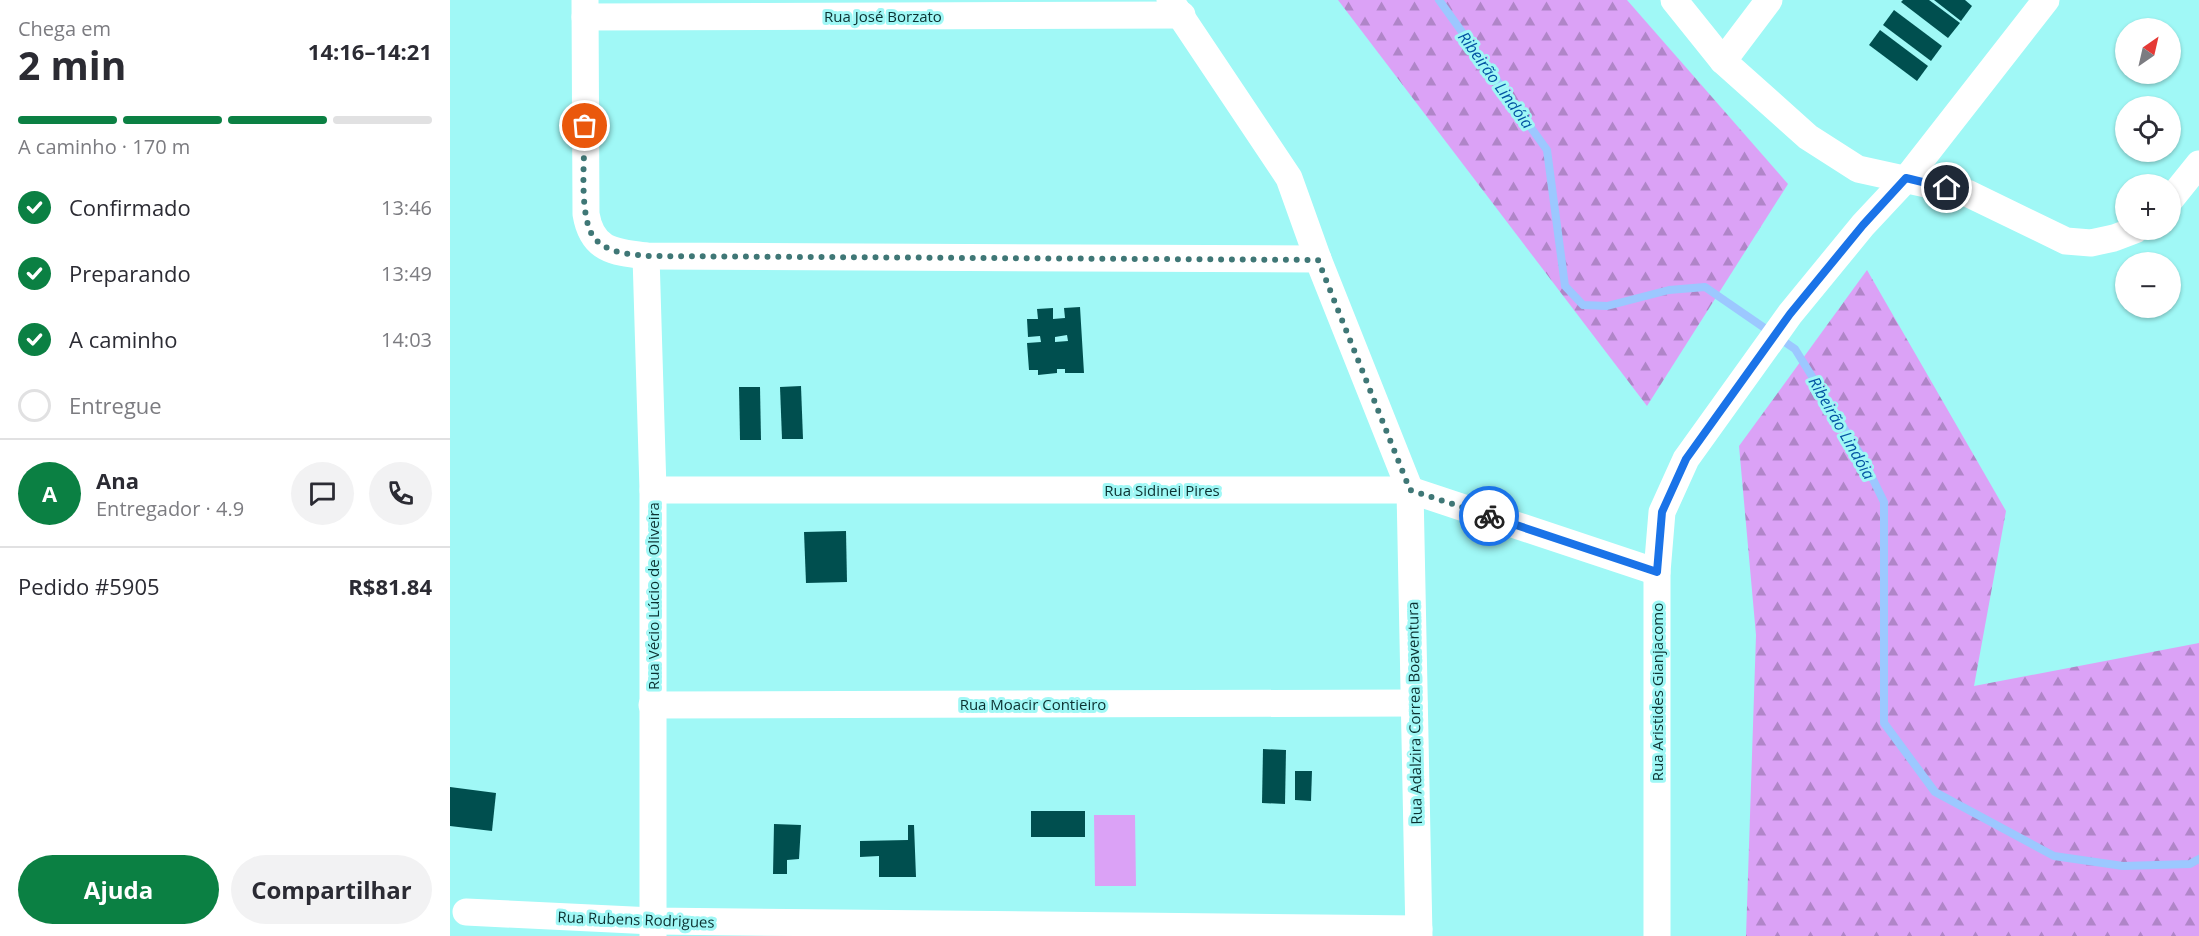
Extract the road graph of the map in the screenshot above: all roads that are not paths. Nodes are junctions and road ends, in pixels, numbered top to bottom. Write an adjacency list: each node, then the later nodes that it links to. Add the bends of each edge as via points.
1 (1674, 0): 6 (street)
2 (1769, 0): 6 (street)
3 (2046, 0): 8 (street, Rua Aristides Gianjacomo)
4 (1176, 8): 5 (street, Rua José Borzato); 12 (street, via 1289,178)
5 (585, 9): 11 (street, via 589,230 597,241 622,253)
6 (1723, 61): 8 (street, via 1808,137 1858,169)
7 (2199, 164): 9 (street)
8 (1906, 178): 10 (street, via 1967,193 2066,241 2091,243); 15 (street, Rua Aristides Gianjacomo, via 1790,314 1686,459 1662,512)
9 (2181, 186)
10 (2115, 238)
11 (646, 256): 12 (street); 13 (street, Rua Vécio Lúcio de Oliveira)
12 (1318, 260): 14 (street)
13 (653, 490): 14 (street, Rua Sidinei Pires); 17 (street, Rua Vécio Lúcio de Oliveira)
14 (1410, 490): 15 (street, Rua Sidinei Pires); 16 (street, Rua Adalzira Correa Boaventura)
15 (1657, 572): 21 (street, Rua Aristides Gianjacomo)
16 (1414, 703): 17 (street, Rua Moacir Contieiro); 20 (street, Rua Adalzira Correa Boaventura)
17 (652, 705): 19 (street, Rua Vécio Lúcio de Oliveira)
18 (466, 912): 19 (street, Rua Rubens Rodrigues)
19 (653, 929): 20 (street, Rua Rubens Rodrigues)
20 (1419, 932)
21 (1658, 936)

